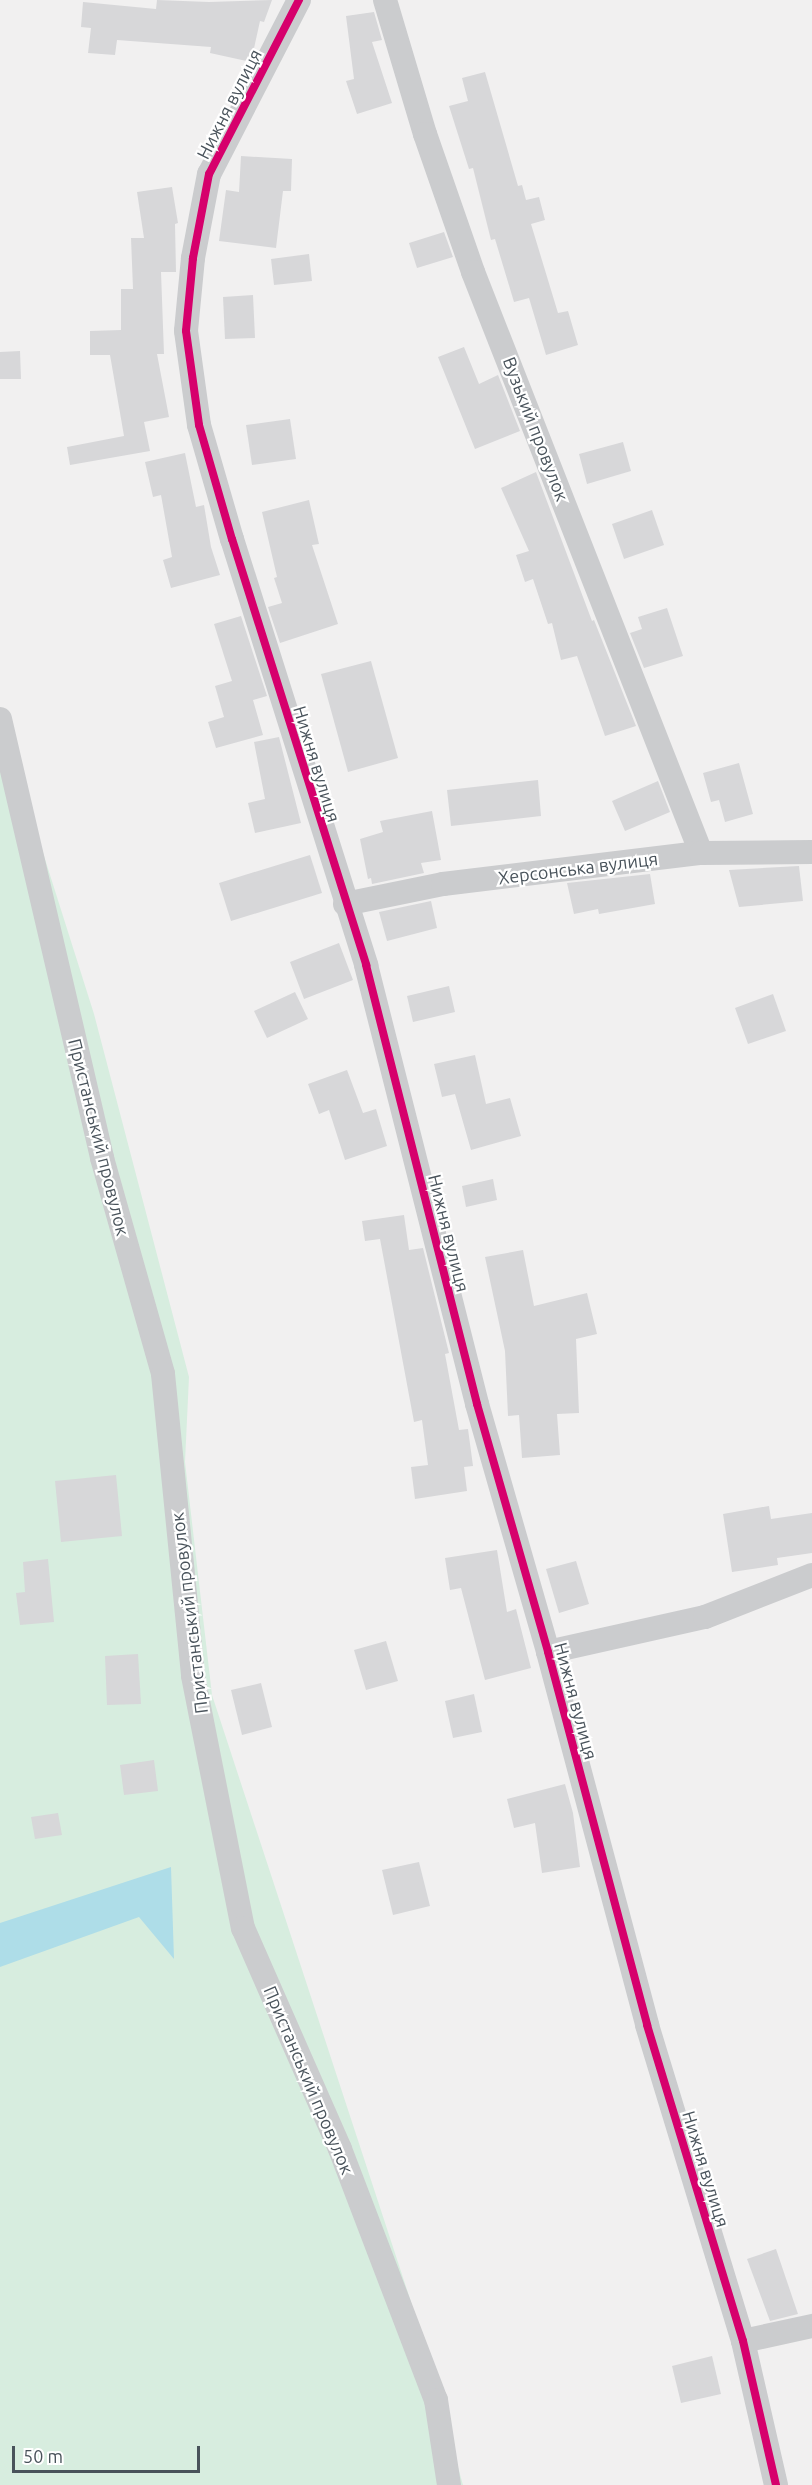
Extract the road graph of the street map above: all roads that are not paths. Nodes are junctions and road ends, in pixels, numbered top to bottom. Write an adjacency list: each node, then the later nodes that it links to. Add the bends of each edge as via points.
1 (299, 0): 6 (street, Нижня вулиця, via 209,174 193,258 186,331 202,437)
2 (385, 0): 5 (street, Вузький провулок, via 425,134 473,272)
3 (0, 718): 11 (street, Пристанський провулок, via 102,1158 162,1374 193,1676 243,1928 340,2150 436,2400)
4 (812, 852): 5 (street, Херсонська вулиця)
5 (701, 853): 6 (street, Херсонська вулиця, via 443,884)
6 (345, 904): 8 (street, Нижня вулиця, via 366,965 477,1404)
7 (812, 1575): 8 (street, via 705,1617)
8 (548, 1652): 10 (street, Нижня вулиця, via 646,2025)
9 (812, 2326): 10 (street)
10 (743, 2341): 12 (street, Нижня вулиця)
11 (449, 2485)
12 (776, 2485)

